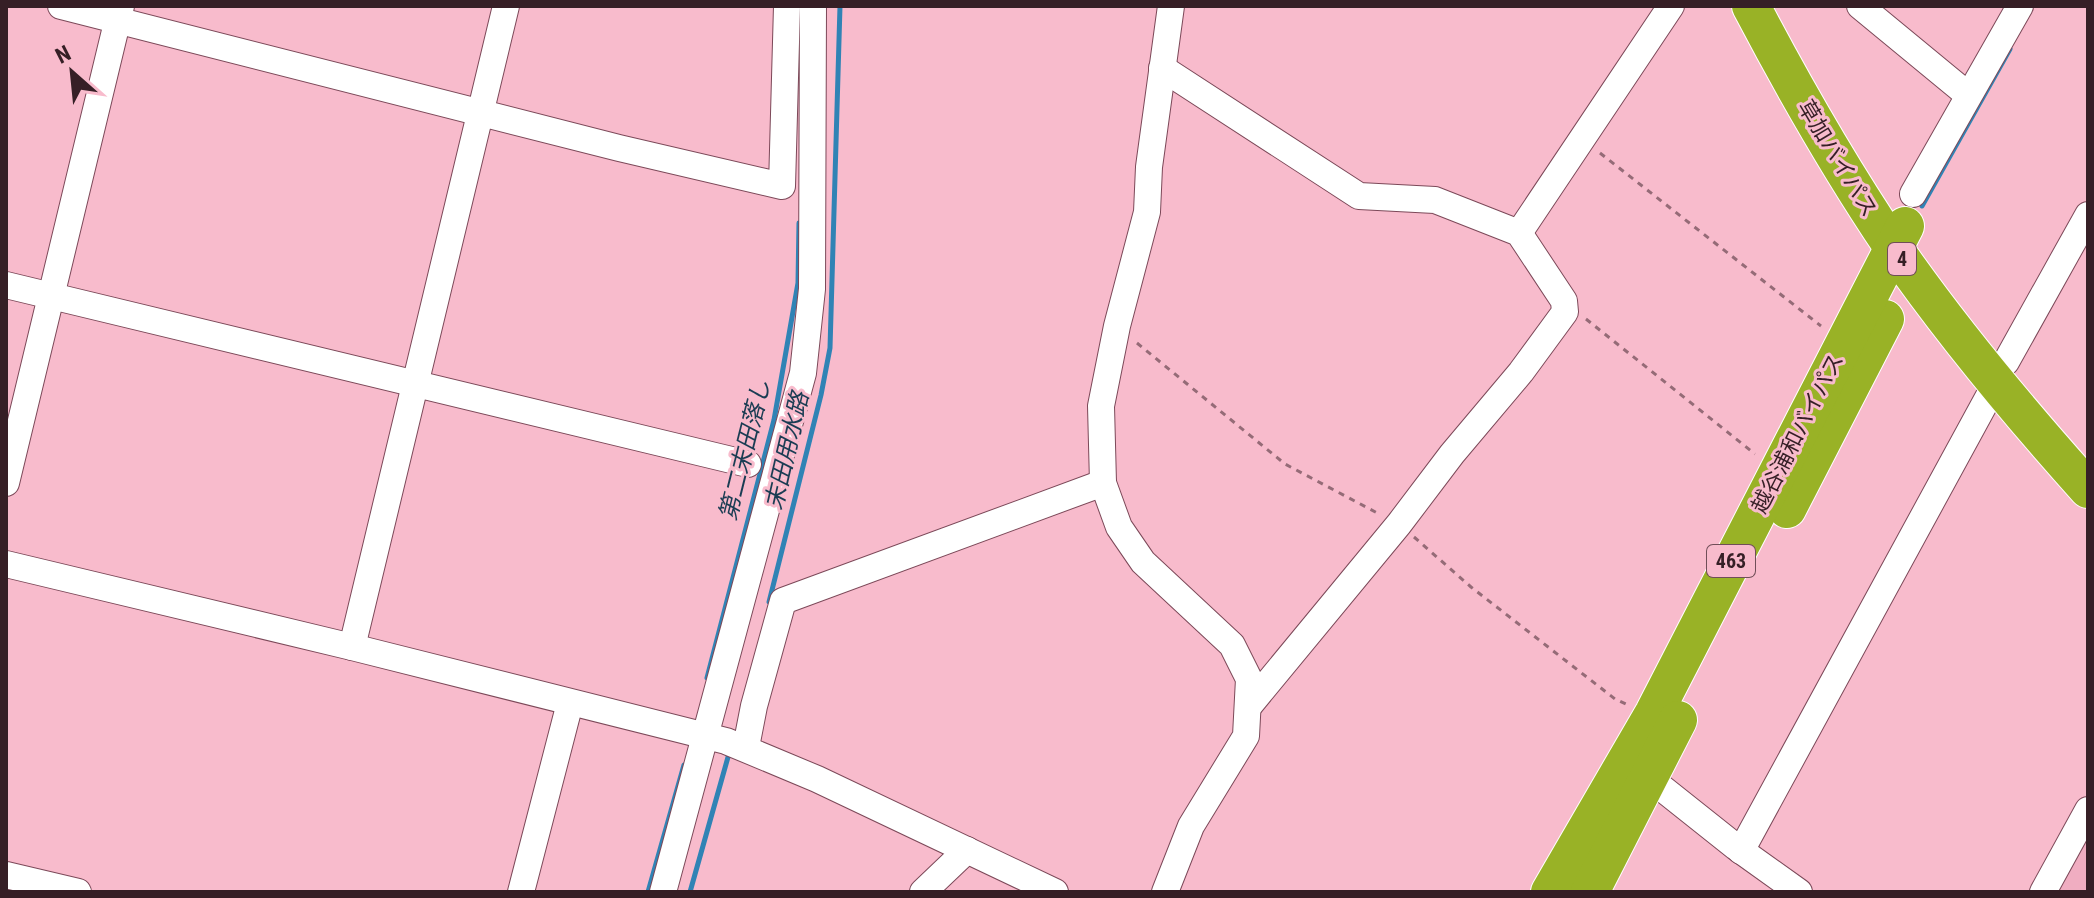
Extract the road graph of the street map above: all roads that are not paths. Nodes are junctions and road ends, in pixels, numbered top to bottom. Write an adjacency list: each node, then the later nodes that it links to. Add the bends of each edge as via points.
1 (61, 6): 11 (street)
2 (506, 6): 14 (street)
3 (787, 6): 14 (street, via 782,186)
4 (813, 6): 31 (street, via 812,289 803,373)
5 (1171, 6): 12 (street)
6 (1671, 6): 16 (street)
7 (1751, 6): 17 (highway, 草加バイパス / 4, via 1818,128)
8 (1777, 6): 17 (highway, 草加バイパス / 4)
9 (1860, 6): 13 (street)
10 (2020, 6): 13 (street)
11 (120, 13): 14 (street); 19 (street)
12 (1162, 68): 16 (street, via 1359,196 1435,200); 25 (street, via 1147,212 1101,406)
13 (1968, 95): 17 (street)
14 (482, 114): 21 (street)
15 (2088, 215): 20 (street)
16 (1519, 233): 30 (street, via 1564,301 1565,312)
17 (1908, 237): 20 (highway, 草加バイパス / 4); 33 (highway, 越谷浦和バイパス / 463); 44 (highway, 越谷浦和バイパス / 463, via 1843,343 1654,713)
18 (6, 285): 19 (street)
19 (51, 296): 21 (street); 24 (street)
20 (2001, 373): 22 (highway, 草加バイパス / 4); 26 (highway, 草加バイパス / 4); 36 (street)
21 (414, 383): 23 (street); 28 (street)
22 (2088, 458)
23 (748, 464)
24 (6, 483)
25 (1103, 483): 30 (street, via 1119,527 1143,562 1232,645 1249,679); 32 (street, via 783,601)
26 (2088, 489)
27 (6, 564): 28 (street)
28 (352, 647): 29 (street)
29 (570, 703): 31 (street); 39 (street)
30 (1248, 707): 43 (street, via 1246,736 1191,826)
31 (704, 736): 32 (street); 40 (street)
32 (746, 747): 35 (street)
33 (1648, 777): 36 (street); 45 (highway, 越谷浦和バイパス / 463)
34 (2088, 810): 47 (street)
35 (967, 850): 41 (street); 42 (street)
36 (1741, 851): 46 (street)
37 (6, 875): 38 (street)
38 (78, 892)
39 (521, 892)
40 (663, 892)
41 (923, 892)
42 (1055, 892)
43 (1165, 892)
44 (1550, 892)
45 (1590, 892)
46 (1799, 892)
47 (2043, 892)

